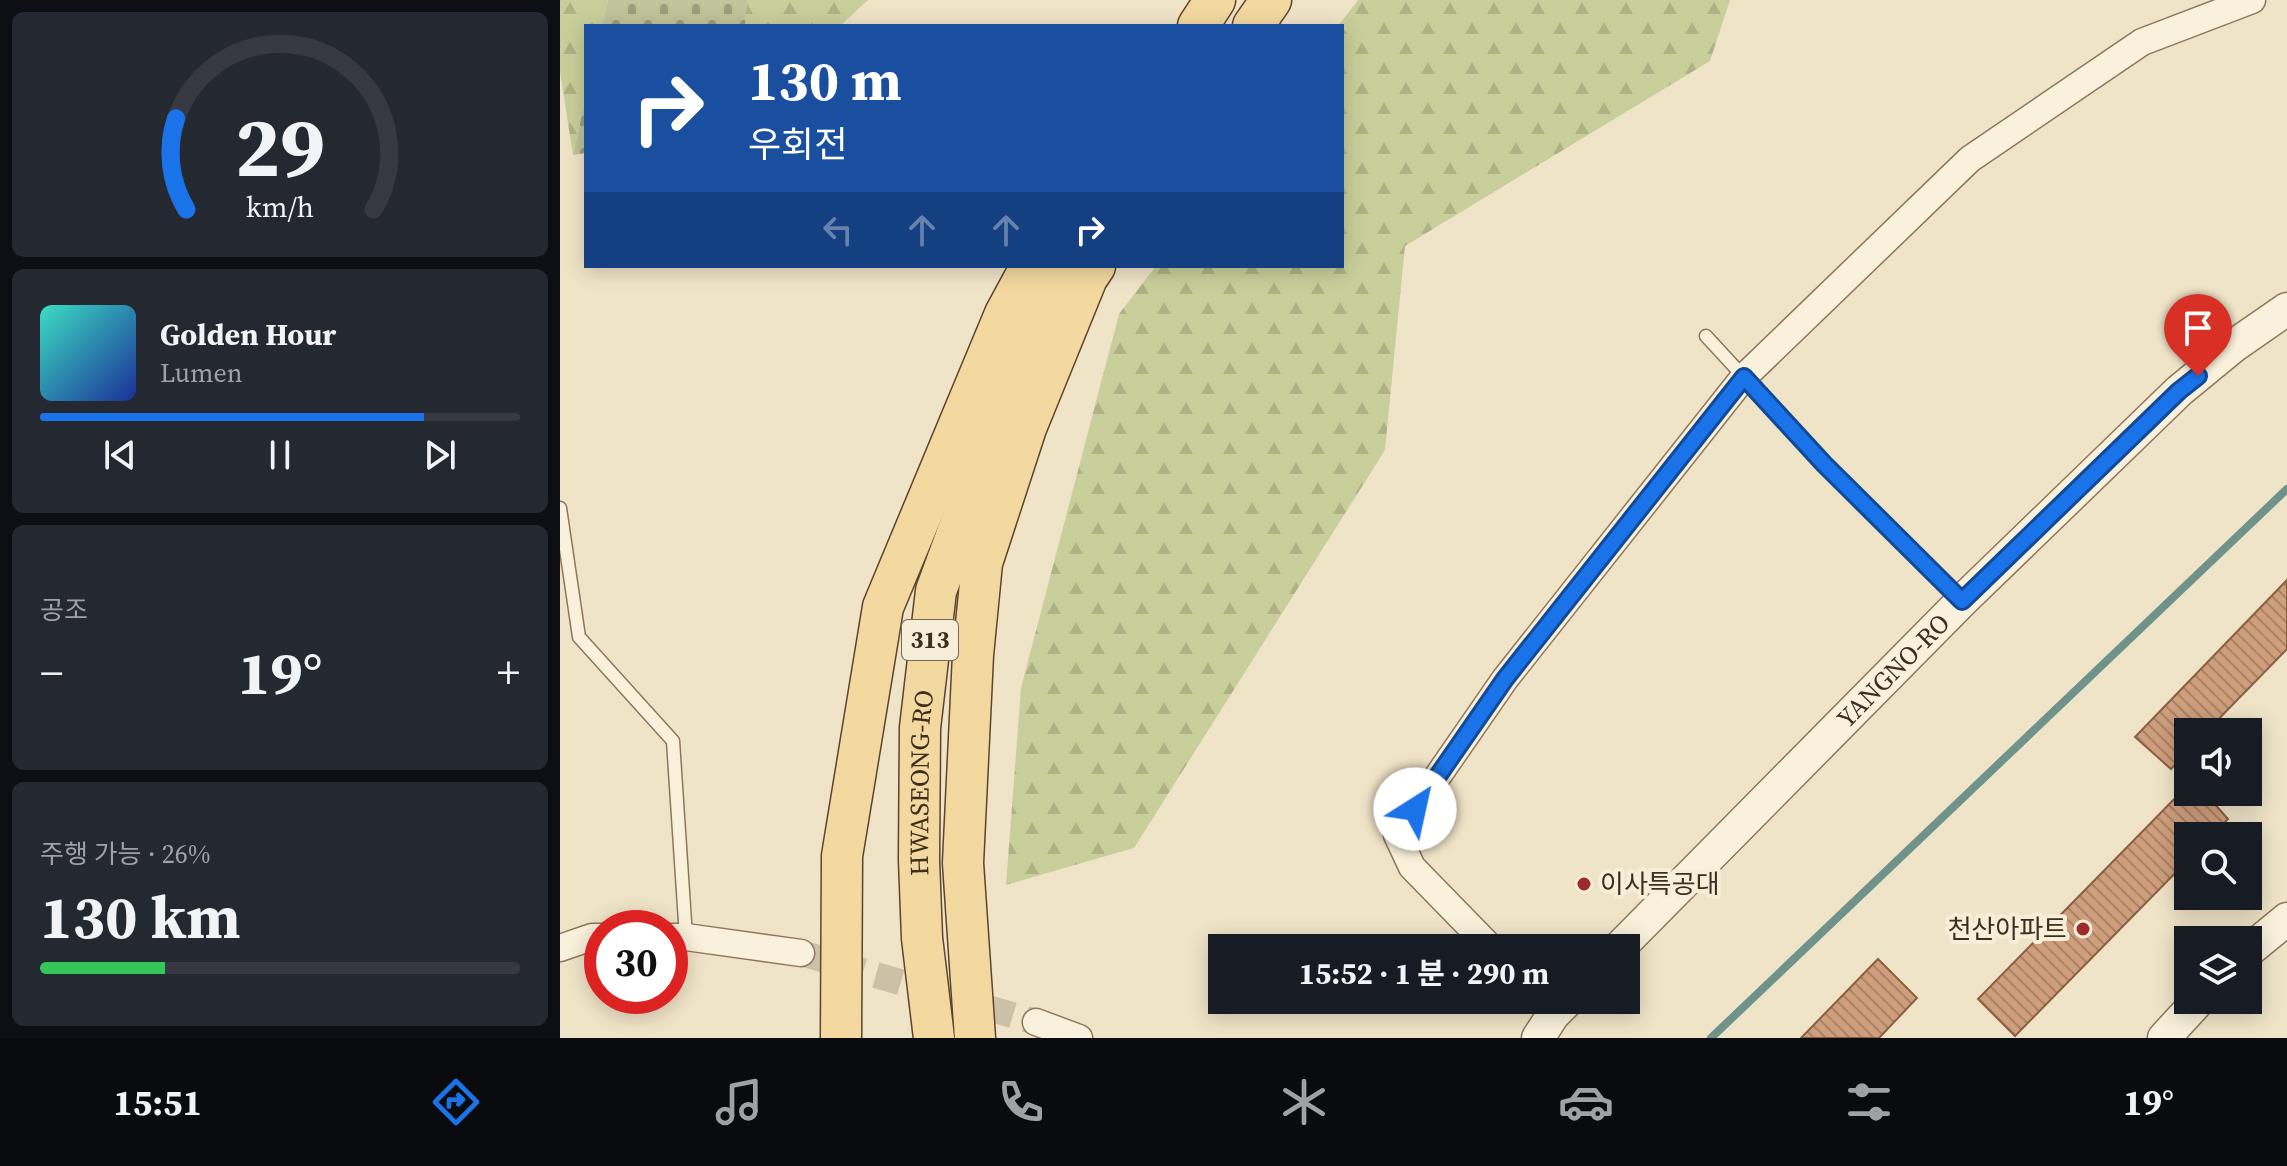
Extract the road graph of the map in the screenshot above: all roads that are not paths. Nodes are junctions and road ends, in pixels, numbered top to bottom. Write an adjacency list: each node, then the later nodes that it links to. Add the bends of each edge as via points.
1 (1271, 0): 3 (main road)
2 (2252, 0): 9 (street, via 2142,42 1970,159)
3 (1254, 24)
4 (1030, 268): 23 (main road, via 1005,314 883,607 842,856)
5 (1064, 268): 24 (main road, HWASEONG-RO / 313, via 1036,318 936,591 920,728 919,845 922,938)
6 (1094, 268): 25 (main road, HWASEONG-RO / 313, via 1026,428 982,563 963,863)
7 (2287, 309): 11 (street, YANGNO-RO, via 2179,391)
8 (1706, 336): 9 (lane)
9 (1744, 377): 11 (lane); 14 (street, via 1505,679 1397,835 1412,867)
10 (560, 508): 12 (lane, via 579,637 673,741)
11 (1962, 601): 15 (street, YANGNO-RO)
12 (677, 910)
13 (2287, 919): 18 (street)
14 (1477, 934)
15 (1633, 934)
16 (688, 938): 20 (street)
17 (584, 940): 19 (street)
18 (2262, 940)
19 (560, 948)
20 (801, 953)
21 (2186, 1014): 27 (street)
22 (1036, 1022): 26 (street)
23 (841, 1038)
24 (934, 1038)
25 (975, 1038)
26 (1079, 1038)
27 (2164, 1038)

